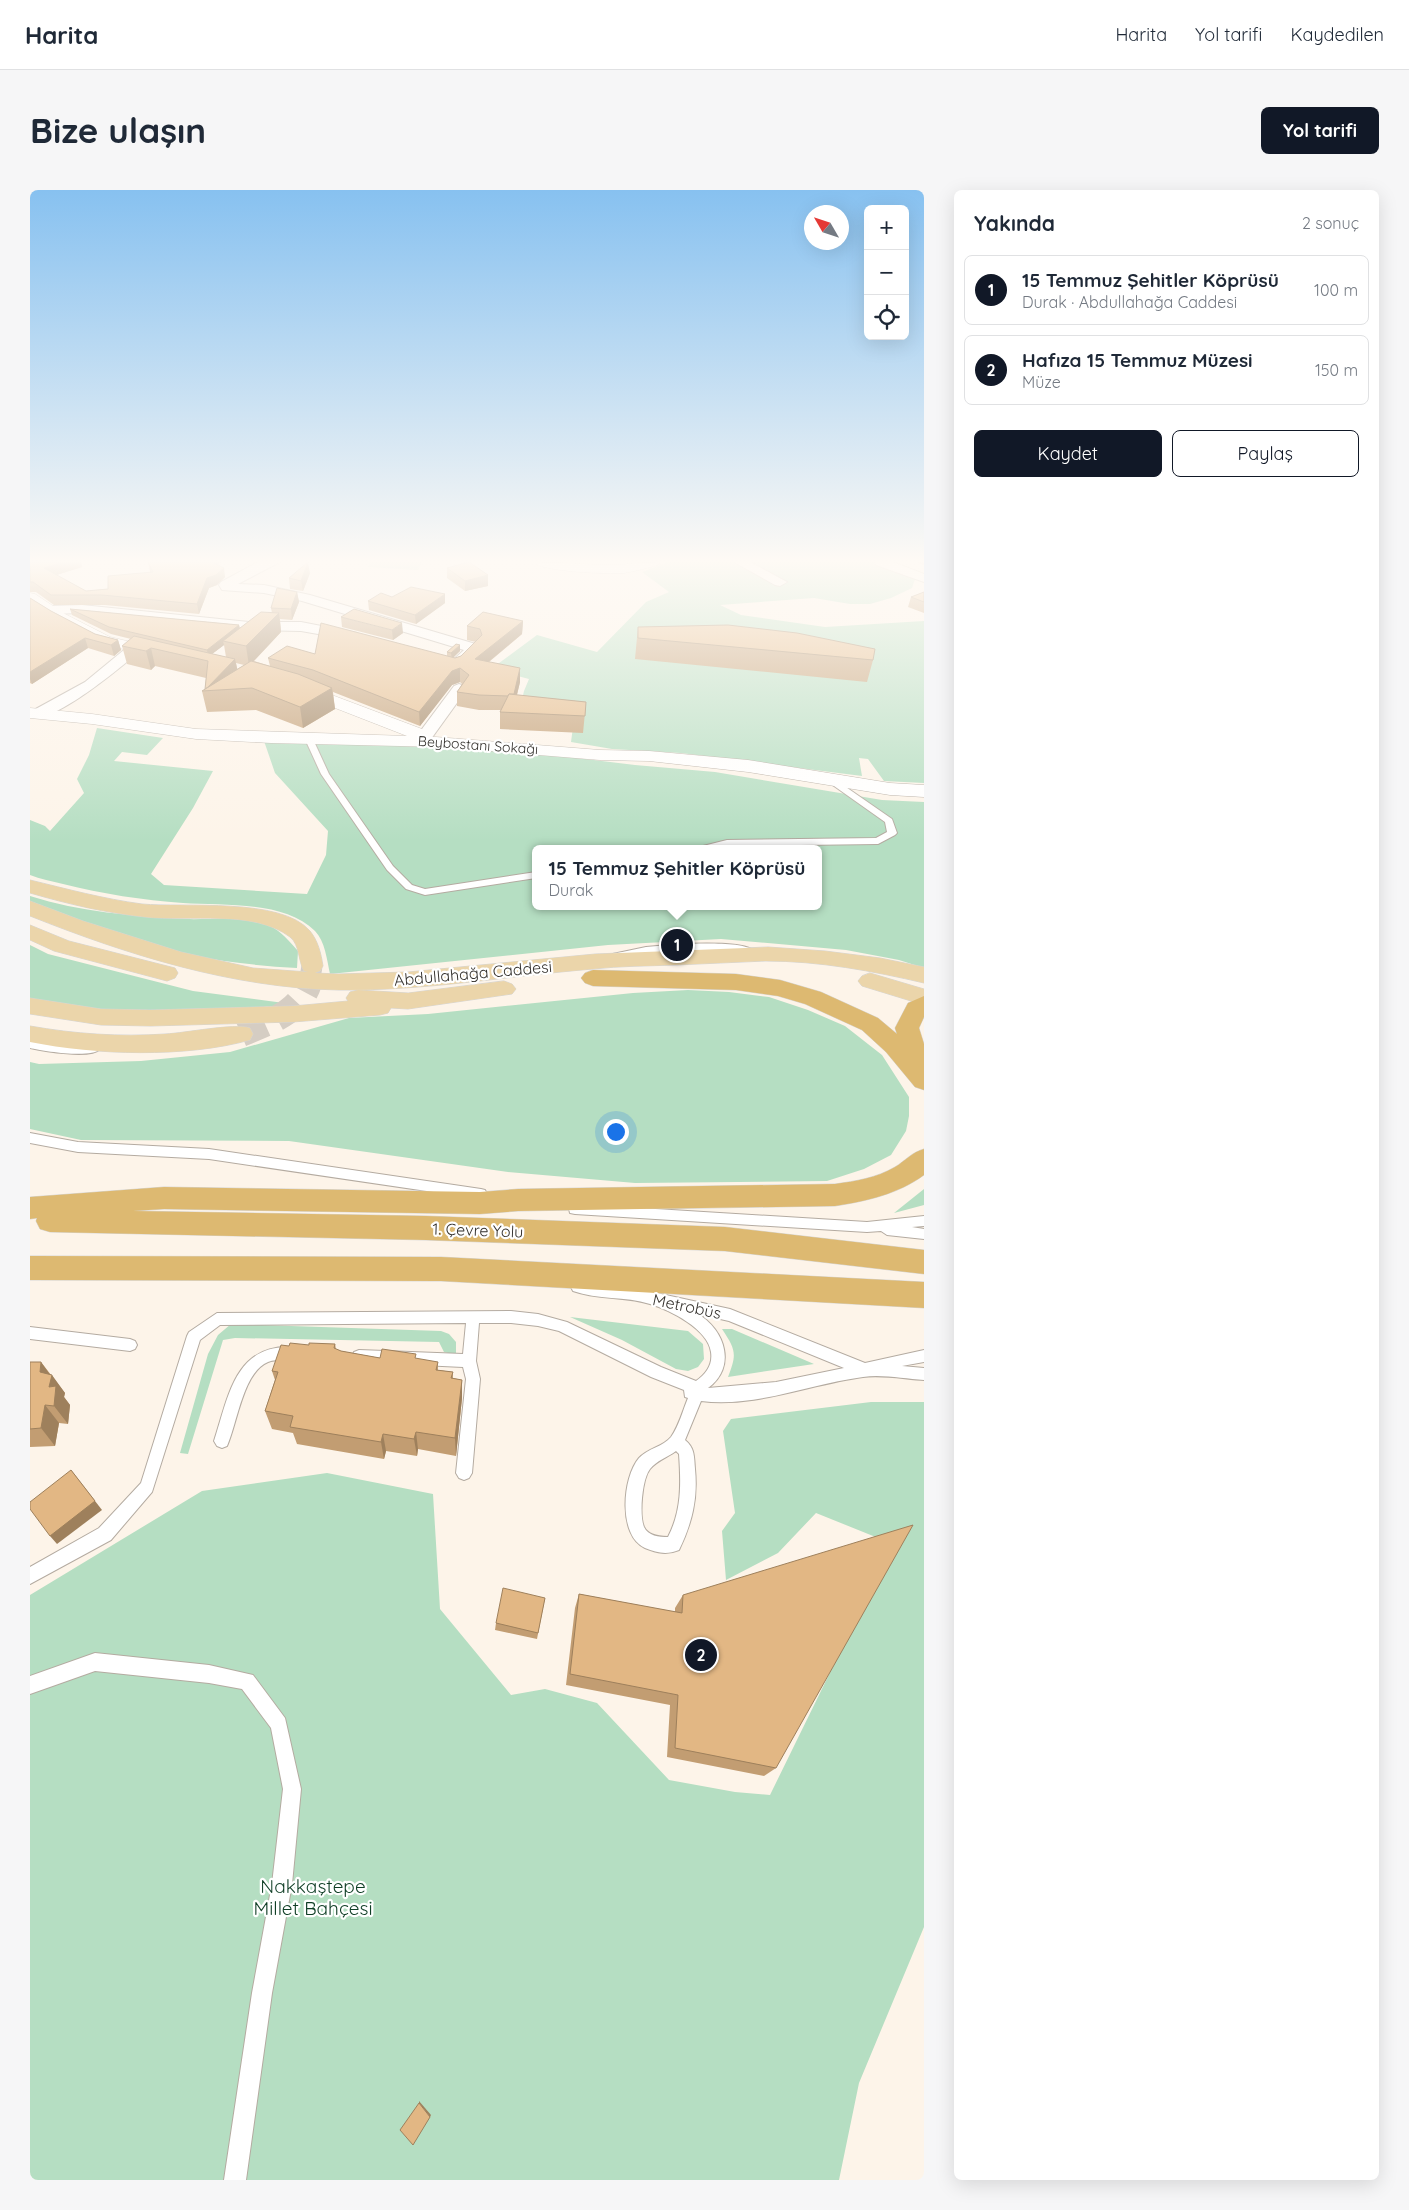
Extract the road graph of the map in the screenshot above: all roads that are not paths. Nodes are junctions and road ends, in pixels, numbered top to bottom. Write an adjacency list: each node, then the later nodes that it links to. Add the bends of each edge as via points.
1 (127, 655): 8 (street, via 90,685)
2 (168, 655): 4 (street)
3 (466, 655): 5 (street, via 454,666)
4 (174, 656)
5 (436, 661)
6 (283, 683): 9 (street)
7 (459, 688): 9 (street)
8 (34, 714): 10 (street, Beybostanı Sokağı, via 196,734)
9 (425, 736): 11 (street)
10 (309, 739): 11 (street, Beybostanı Sokağı); 15 (lane, via 325,774 390,868 409,888 425,892)
11 (443, 742): 12 (street, Beybostanı Sokağı, via 650,756 748,766)
12 (830, 779): 13 (street, Beybostanı Sokağı); 14 (lane, via 889,820 892,833 878,841)
13 (924, 791)
14 (716, 845)
15 (532, 876)
16 (30, 886): 19 (main road, via 70,898 128,909 254,915 272,920 299,933 308,945)
17 (30, 908): 20 (main road, Abdullahağa Caddesi, via 176,958 253,976 338,982)
18 (30, 932): 23 (main road, Abdullahağa Caddesi, via 62,946 232,988 274,994)
19 (312, 966)
20 (594, 970): 21 (main road, Abdullahağa Caddesi, via 768,954 861,963); 22 (main road, via 649,973 732,967 810,971 845,975); 23 (main road, Abdullahağa Caddesi); 30 (highway, via 736,982 780,988 812,998 870,1024 895,1046)
21 (924, 975)
22 (924, 997)
23 (408, 1001): 25 (main road, via 322,1012 151,1018 101,1017)
24 (924, 1004): 30 (highway, via 916,1009 907,1028)
25 (30, 1006)
26 (30, 1034): 29 (main road, via 84,1042)
27 (241, 1034): 29 (main road)
28 (30, 1044): 29 (lane, via 54,1049)
29 (135, 1044)
30 (924, 1080)
31 (30, 1138): 33 (lane, via 78,1148 209,1154)
32 (924, 1159): 33 (highway, via 914,1169 881,1186 835,1195)
33 (518, 1200): 34 (highway)
34 (480, 1203): 35 (highway, via 164,1198); 38 (lane)
35 (30, 1208)
36 (30, 1221): 40 (highway, 1. Çevre Yolu, via 426,1228 725,1240)
37 (924, 1221): 38 (lane)
38 (867, 1227): 39 (lane)
39 (924, 1234)
40 (924, 1262)
41 (30, 1268): 42 (highway)
42 (441, 1269): 43 (highway); 44 (lane, Metrobüs)
43 (924, 1295)
44 (652, 1298): 52 (lane, Metrobüs, via 730,1315); 54 (lane, via 703,1325 720,1353 717,1368)
45 (473, 1318): 51 (lane); 54 (lane, via 511,1317 562,1326); 58 (lane, via 217,1319 194,1336 147,1487 105,1534)
46 (30, 1333): 47 (lane)
47 (130, 1346)
48 (306, 1354): 55 (lane, via 278,1353 257,1360 245,1376)
49 (344, 1356): 51 (lane)
50 (924, 1356): 52 (lane)
51 (469, 1361): 57 (lane, via 473,1379)
52 (865, 1370): 53 (lane, Metrobüs); 54 (lane, via 746,1393 710,1397)
53 (924, 1374)
54 (696, 1392): 56 (lane)
55 (222, 1441)
56 (676, 1442): 56 (lane, via 643,1465 638,1474 633,1511 642,1539 666,1546 673,1544 679,1534 690,1497 686,1450)
57 (464, 1473)
58 (30, 1576)
59 (30, 1685): 60 (lane, via 95,1662 210,1674 247,1681 279,1724 292,1789 282,1884 262,1993)
60 (235, 2180)

